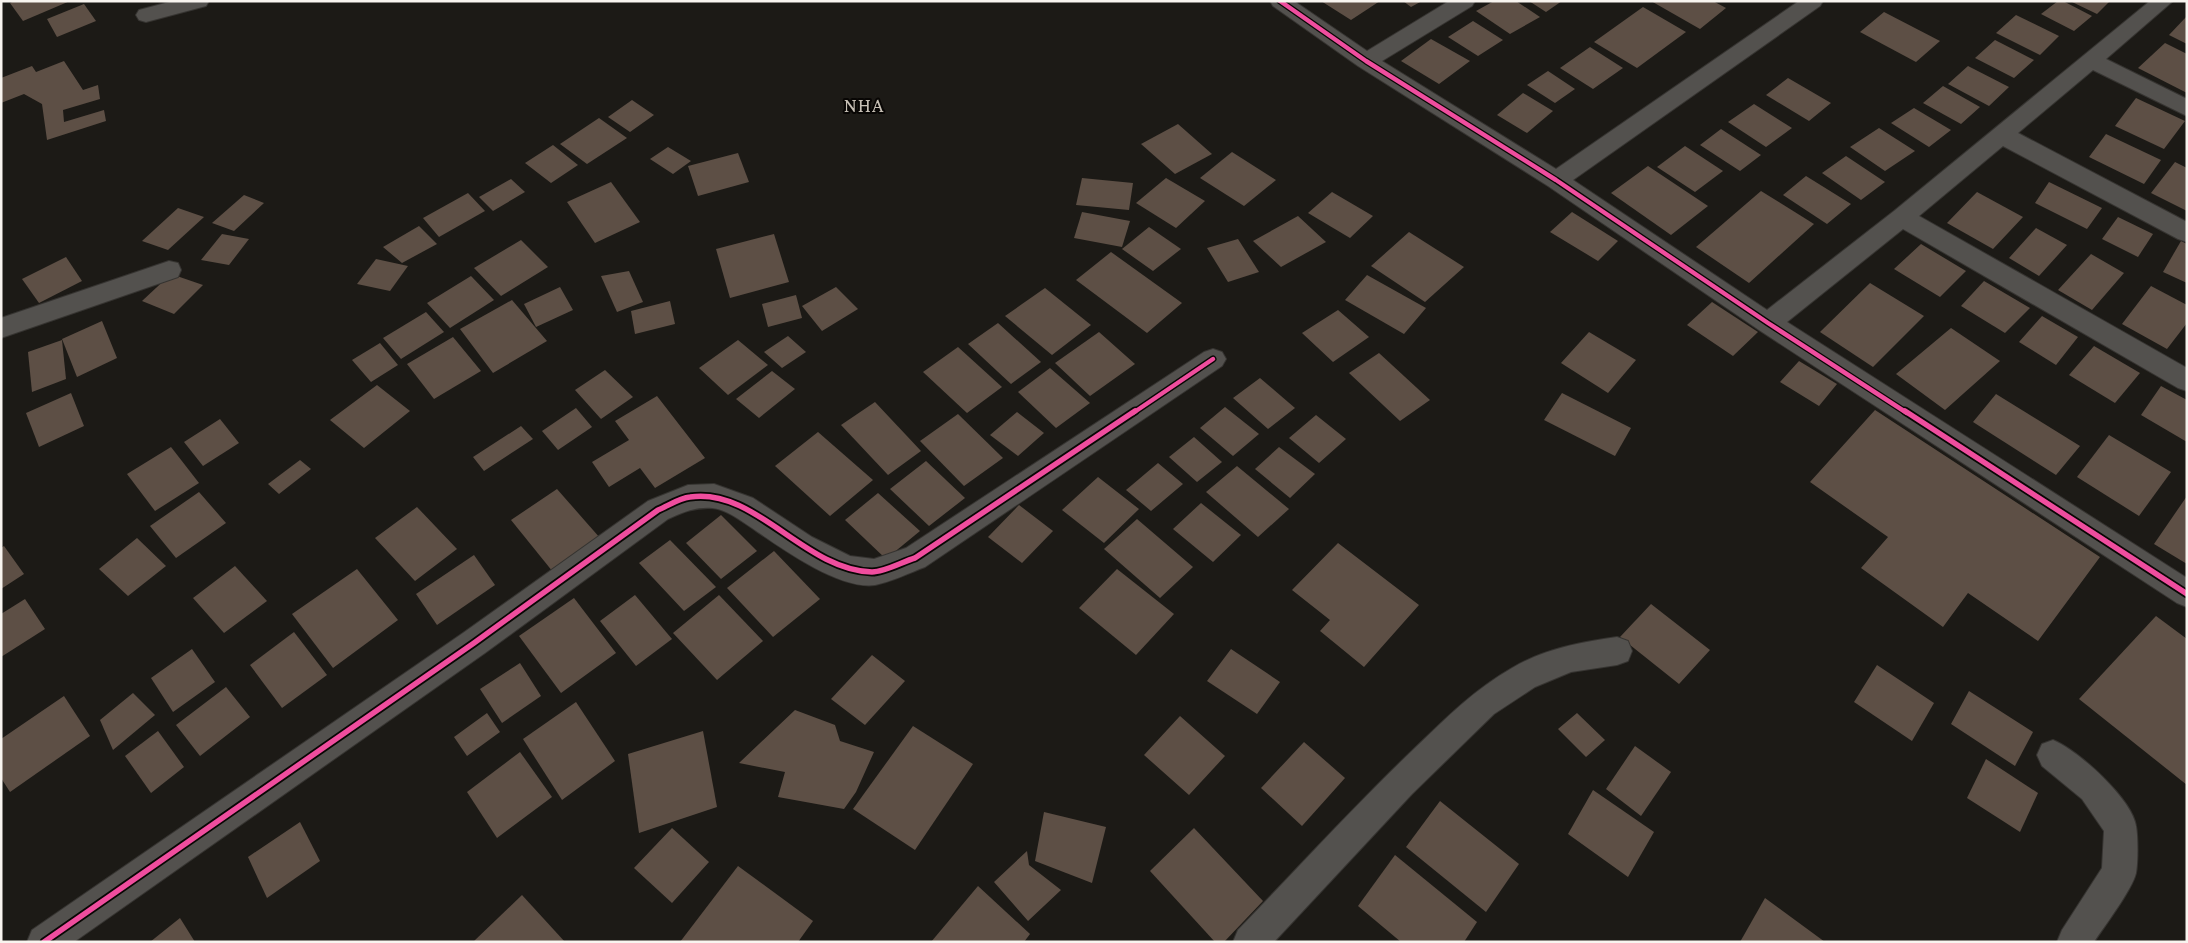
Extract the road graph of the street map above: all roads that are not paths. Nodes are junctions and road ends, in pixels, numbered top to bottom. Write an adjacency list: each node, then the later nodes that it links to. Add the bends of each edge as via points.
1 (200, 1): 6 (street)
2 (1280, 1): 7 (street)
3 (1465, 1): 7 (street)
4 (1813, 1): 11 (street)
5 (2163, 1): 8 (street)
6 (146, 15)
7 (1366, 61): 11 (street)
8 (2092, 61): 9 (street); 10 (street)
9 (2187, 108)
10 (2002, 135): 12 (street); 13 (street)
11 (1556, 180): 15 (street)
12 (1902, 217): 15 (street); 18 (street)
13 (2187, 233)
14 (169, 270): 16 (street)
15 (1768, 323): 19 (street)
16 (1, 328)
17 (1213, 359): 22 (street, via 915,558 874,572 846,568 802,546 743,507 714,496 688,497 658,510 474,644)
18 (2187, 381)
19 (2187, 594)
20 (1617, 651): 23 (street, via 1570,658 1524,677 1483,704 1401,783)
21 (2053, 755): 24 (street, via 2093,788 2120,826 2119,873)
22 (44, 942)
23 (1250, 942)
24 (2074, 942)

